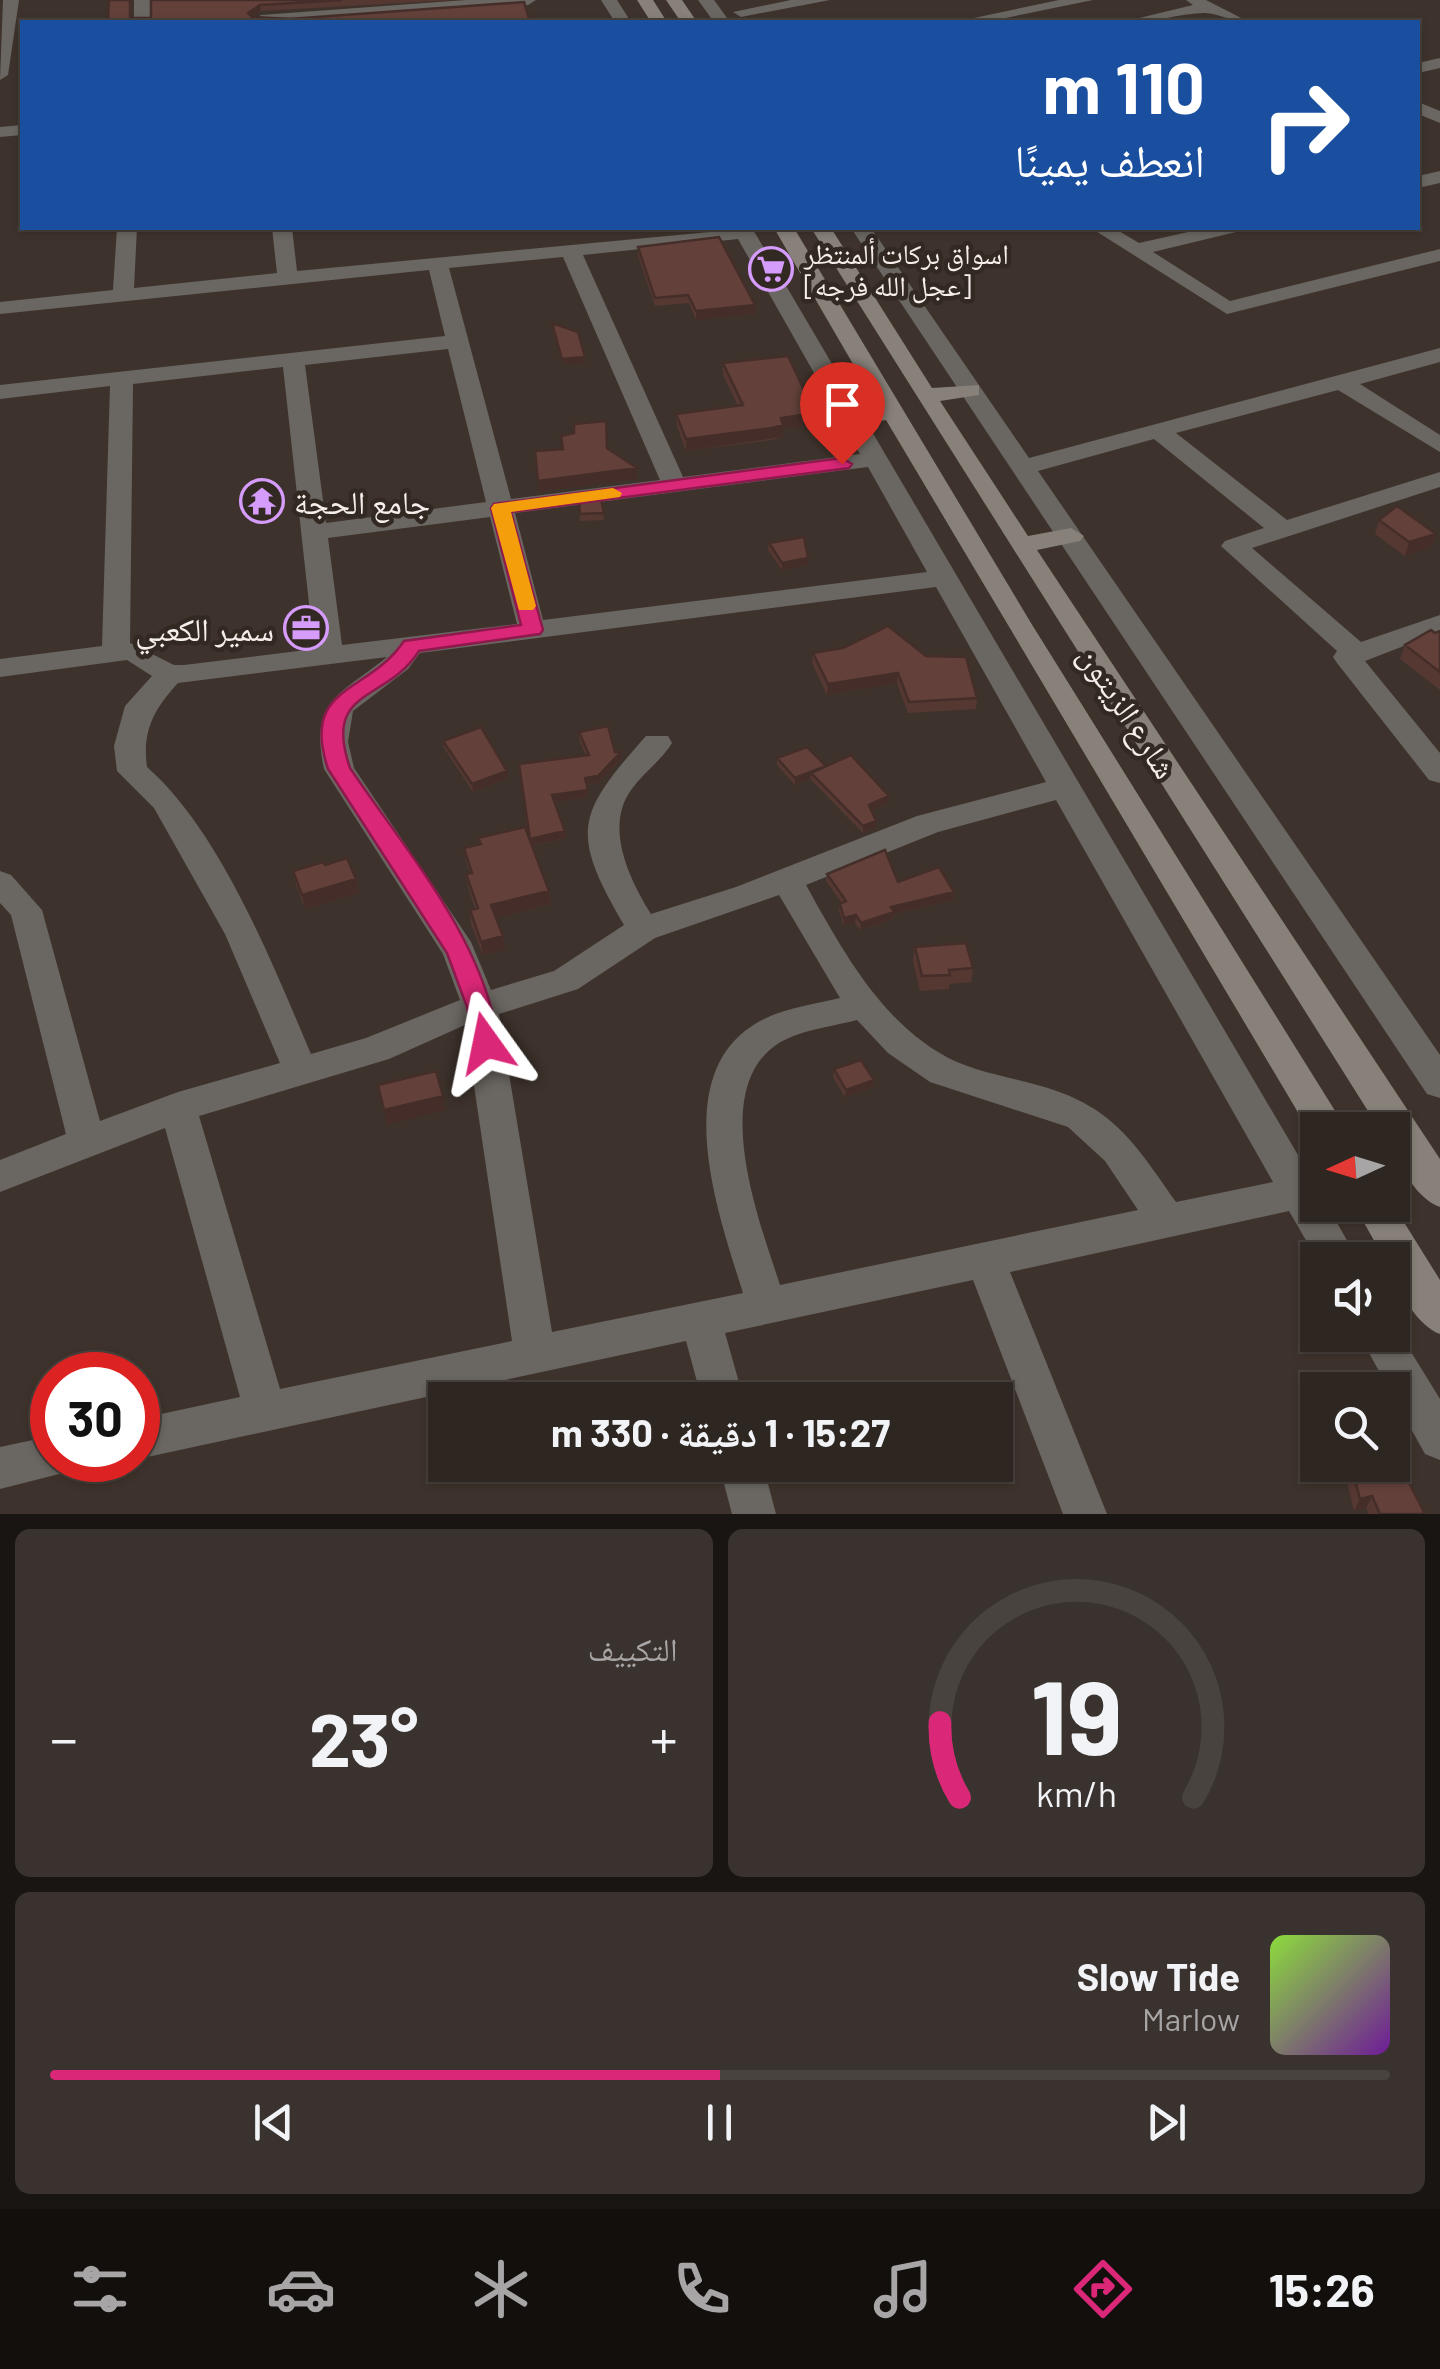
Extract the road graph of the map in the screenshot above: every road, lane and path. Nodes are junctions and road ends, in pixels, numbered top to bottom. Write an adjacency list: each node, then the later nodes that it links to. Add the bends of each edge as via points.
1 (10, 0): 13 (street)
2 (528, 0): 6 (street)
3 (724, 0): 8 (street)
4 (822, 0): 8 (street)
5 (1085, 0): 10 (street)
6 (486, 2): 9 (street)
7 (1202, 4): 11 (street); 12 (street)
8 (748, 17)
9 (274, 20)
10 (975, 20)
11 (1139, 20)
12 (1237, 20)
13 (3, 28): 14 (street)
14 (1, 66)
15 (127, 230): 28 (street)
16 (282, 230): 27 (street)
17 (743, 230): 23 (street); 39 (street)
18 (862, 230): 35 (street)
19 (1104, 230): 24 (street)
20 (1221, 230): 24 (street)
21 (826, 236): 22 (main road, via 811,242); 37 (main road, شارع الزيتون)
22 (789, 238): 38 (main road, شارع الزيتون)
23 (570, 249): 26 (street); 45 (street)
24 (1136, 250): 25 (street, via 1227,308)
25 (1440, 254)
26 (437, 262): 27 (street); 30 (street)
27 (288, 278): 28 (street)
28 (123, 296): 29 (street)
29 (0, 308)
30 (457, 341): 32 (street); 46 (street)
31 (1440, 355): 34 (street)
32 (293, 360): 33 (street); 48 (street)
33 (122, 378): 36 (street); 55 (street)
34 (1343, 383): 40 (street); 41 (street)
35 (971, 390): 37 (main road); 43 (street)
36 (0, 392)
37 (926, 396): 50 (main road, شارع الزيتون)
38 (893, 412): 39 (main road); 71 (main road, شارع الزيتون)
39 (852, 418): 42 (street)
40 (1159, 432): 43 (street); 47 (street)
41 (1440, 445)
42 (876, 459): 45 (street); 51 (street)
43 (1024, 468): 49 (street)
44 (1440, 479): 47 (street)
45 (674, 486): 46 (street)
46 (501, 508): 48 (street); 53 (street)
47 (1282, 530): 56 (street, via 1234,546)
48 (314, 532): 57 (street)
49 (1071, 536): 50 (main road); 69 (street)
50 (1021, 545): 74 (main road, شارع الزيتون)
51 (945, 578): 53 (street); 62 (street)
52 (1440, 623): 56 (street)
53 (532, 630): 54 (street)
54 (412, 646): 57 (street); 67 (street, via 397,669 334,711 329,740 339,769 459,951)
55 (116, 652): 58 (street); 59 (street, via 140,654)
56 (1357, 654): 61 (street, via 1347,657)
57 (329, 656): 59 (street)
58 (0, 668)
59 (169, 675): 68 (street, via 140,706 128,746 132,771 166,801 242,934)
60 (657, 743): 65 (street, via 611,796 603,837 616,886)
61 (1440, 773)
62 (1066, 787): 63 (street, via 928,824); 75 (street)
63 (786, 880): 65 (street); 66 (street, via 842,978)
64 (0, 883): 72 (street, via 26,910)
65 (643, 928): 67 (street, via 566,980)
66 (865, 1005): 76 (street, via 924,1062 966,1084 1078,1114 1108,1136); 79 (street, via 764,1035 736,1060 723,1126 732,1190)
67 (480, 1007): 68 (street); 83 (street)
68 (301, 1071): 70 (street)
69 (1440, 1084)
70 (178, 1107): 72 (street); 85 (street)
71 (1317, 1112)
72 (87, 1143): 73 (street)
73 (0, 1176)
74 (1440, 1191)
75 (1300, 1193): 76 (street)
76 (1167, 1222): 78 (street)
77 (1383, 1222): 80 (main road)
78 (984, 1260): 79 (street); 92 (street)
79 (766, 1306): 81 (street)
80 (1440, 1316)
81 (701, 1320): 83 (street); 84 (street)
82 (1390, 1352): 87 (street)
83 (535, 1355): 85 (street)
84 (718, 1382)
85 (265, 1412): 86 (street)
86 (160, 1434)
87 (1440, 1440)
88 (30, 1462): 89 (street)
89 (0, 1468)
90 (745, 1482): 91 (street)
91 (754, 1514)
92 (1085, 1514)

